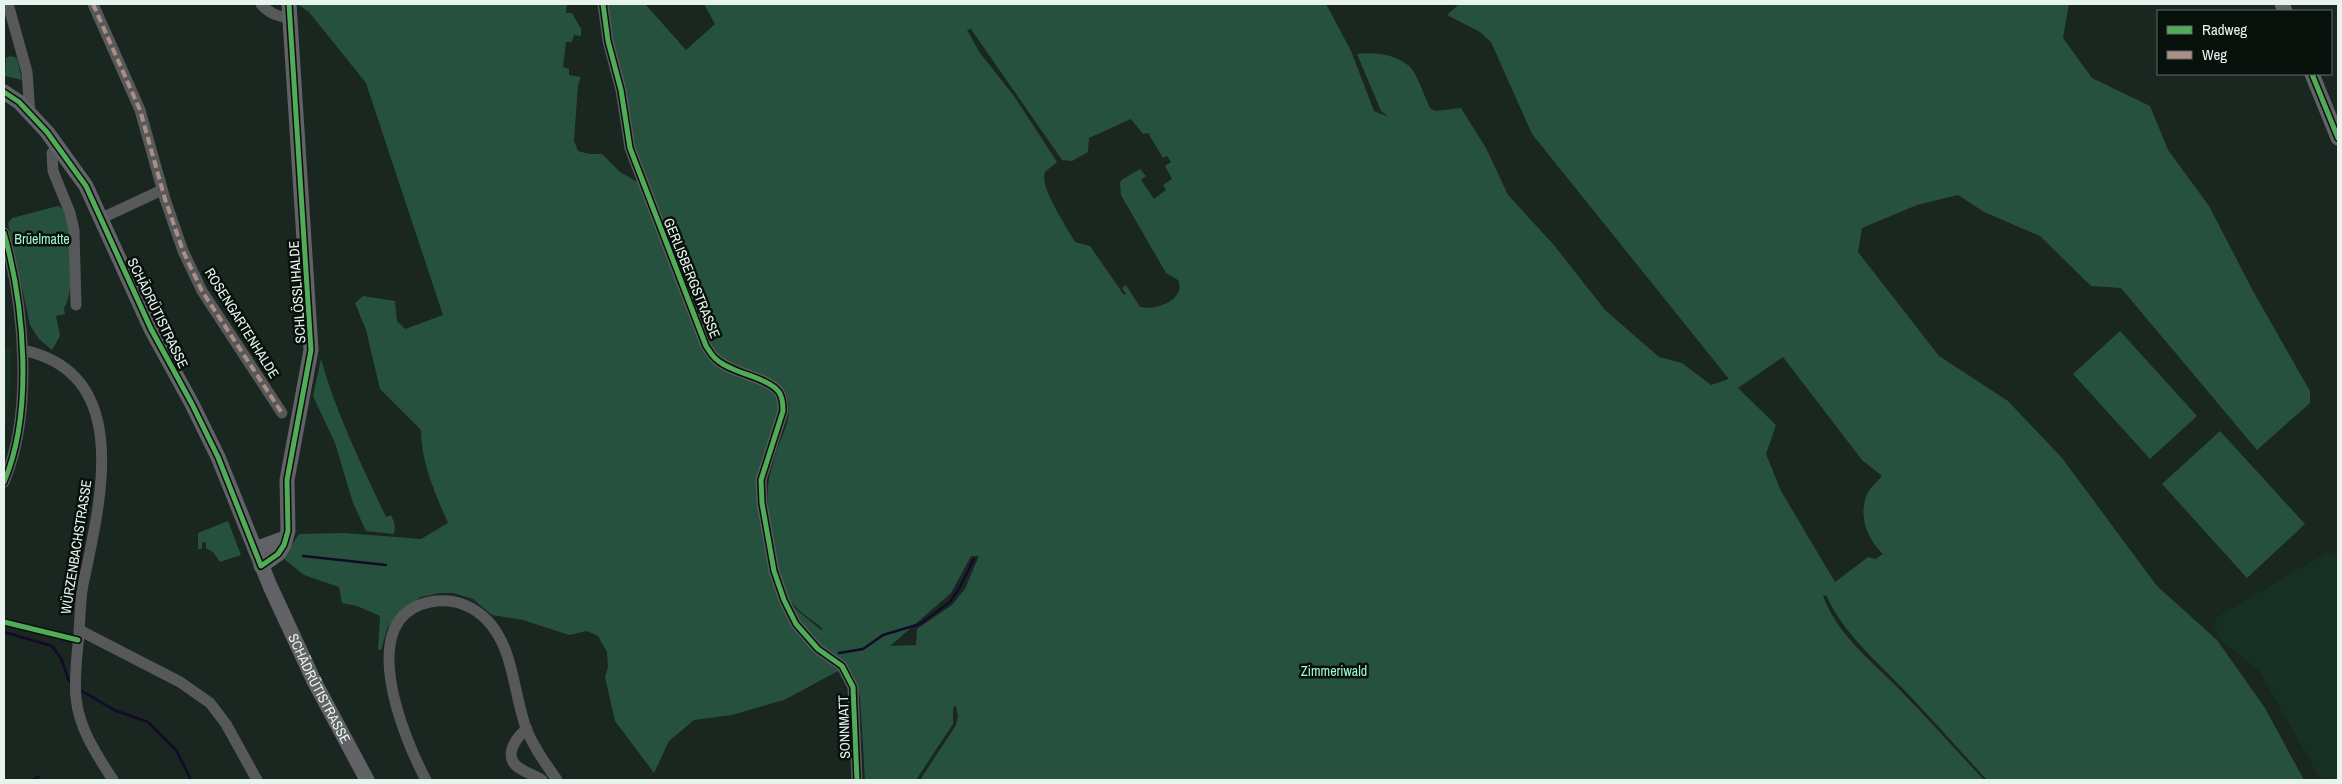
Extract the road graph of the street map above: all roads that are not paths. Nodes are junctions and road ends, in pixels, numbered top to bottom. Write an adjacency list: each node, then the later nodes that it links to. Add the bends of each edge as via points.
1 (8, 4): 7 (street, via 27,72)
2 (93, 4): 12 (street, ROSENGARTENHALDE, via 140,110)
3 (261, 4): 5 (street, via 276,16)
4 (602, 4): 24 (street, GERLISBERGSTRASSE, via 630,148 706,346 715,359 780,393 783,411 761,480 774,570 784,600 804,633)
5 (289, 11): 20 (main road, SCHLÖSSLIHALDE, via 312,335 308,380 287,480 288,524)
6 (2312, 75): 10 (main road)
7 (27, 83): 8 (street); 9 (street)
8 (6, 97): 9 (main road, SCHÄDRÜTISTRASSE)
9 (30, 115): 11 (main road, SCHÄDRÜTISTRASSE)
10 (2338, 138)
11 (58, 145): 13 (main road, SCHÄDRÜTISTRASSE, via 86,186); 16 (street, via 52,153 53,171 74,230)
12 (162, 190): 13 (street); 18 (street, ROSENGARTENHALDE, via 180,244 202,291)
13 (102, 218): 21 (main road, SCHÄDRÜTISTRASSE, via 150,329 218,456)
14 (4, 233): 15 (street)
15 (7, 260): 17 (street)
16 (76, 305)
17 (22, 350): 19 (street, via 23,394 19,426); 23 (street, WÜRZENBACHSTRASSE, via 49,358 69,372 86,391 99,430 103,475 83,587)
18 (282, 413)
19 (4, 482)
20 (285, 538): 21 (main road); 22 (main road, SCHLÖSSLIHALDE, via 278,554)
21 (254, 549): 22 (main road, SCHÄDRÜTISTRASSE)
22 (261, 566): 28 (main road, SCHÄDRÜTISTRASSE, via 314,681)
23 (79, 630): 26 (street, WÜRZENBACHSTRASSE, via 77,710 94,751); 27 (street, via 180,682 210,703 226,724)
24 (847, 674): 32 (street, SONNMATT, via 855,699)
25 (527, 729): 29 (street, via 510,663 495,629 485,618 455,601 440,600 412,610 393,632 388,646 388,661 397,709 415,760); 30 (street, via 514,745 513,760 527,773); 31 (street)
26 (113, 780)
27 (257, 780)
28 (367, 780)
29 (426, 780)
30 (542, 780)
31 (557, 780)
32 (857, 780)

